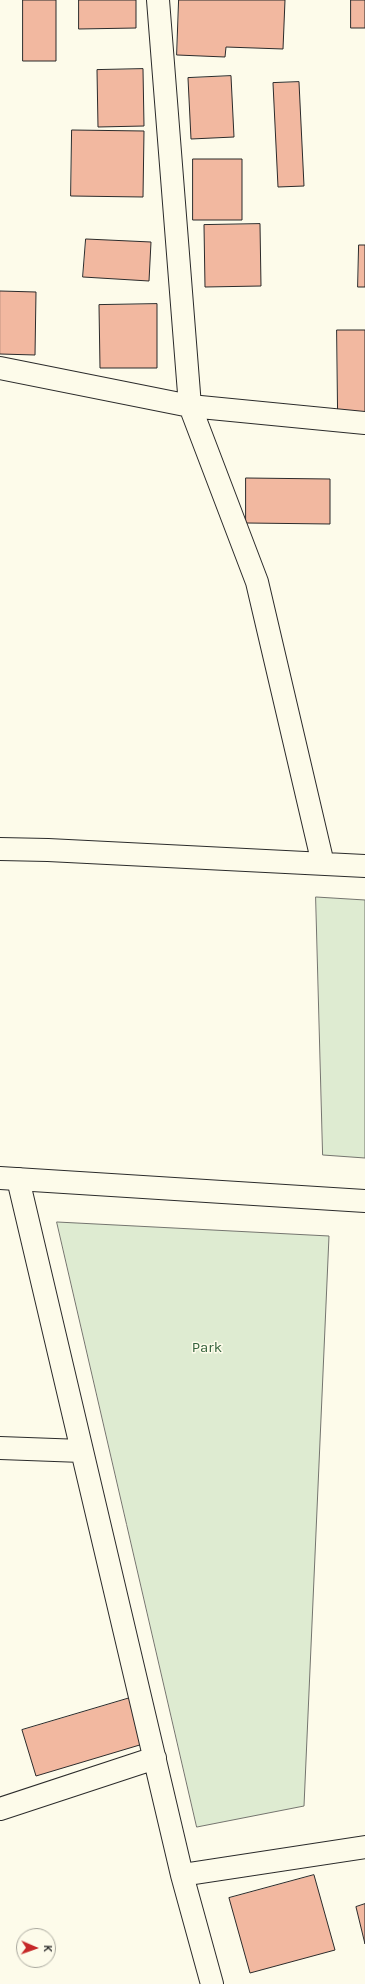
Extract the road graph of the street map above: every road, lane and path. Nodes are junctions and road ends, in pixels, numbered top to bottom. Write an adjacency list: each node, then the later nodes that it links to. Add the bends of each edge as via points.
1 (158, 0): 3 (street)
2 (0, 368): 3 (street)
3 (190, 406): 4 (street); 6 (street, via 257,582)
4 (365, 423)
5 (0, 850): 6 (street, via 48,850)
6 (323, 864): 7 (street)
7 (365, 866)
8 (9, 1179): 9 (street); 11 (street)
9 (365, 1201)
10 (0, 1448): 11 (street)
11 (82, 1451): 12 (street)
12 (155, 1758): 13 (street); 15 (street)
13 (0, 1809)
14 (365, 1847): 15 (street)
15 (182, 1875): 16 (street)
16 (212, 1984)

